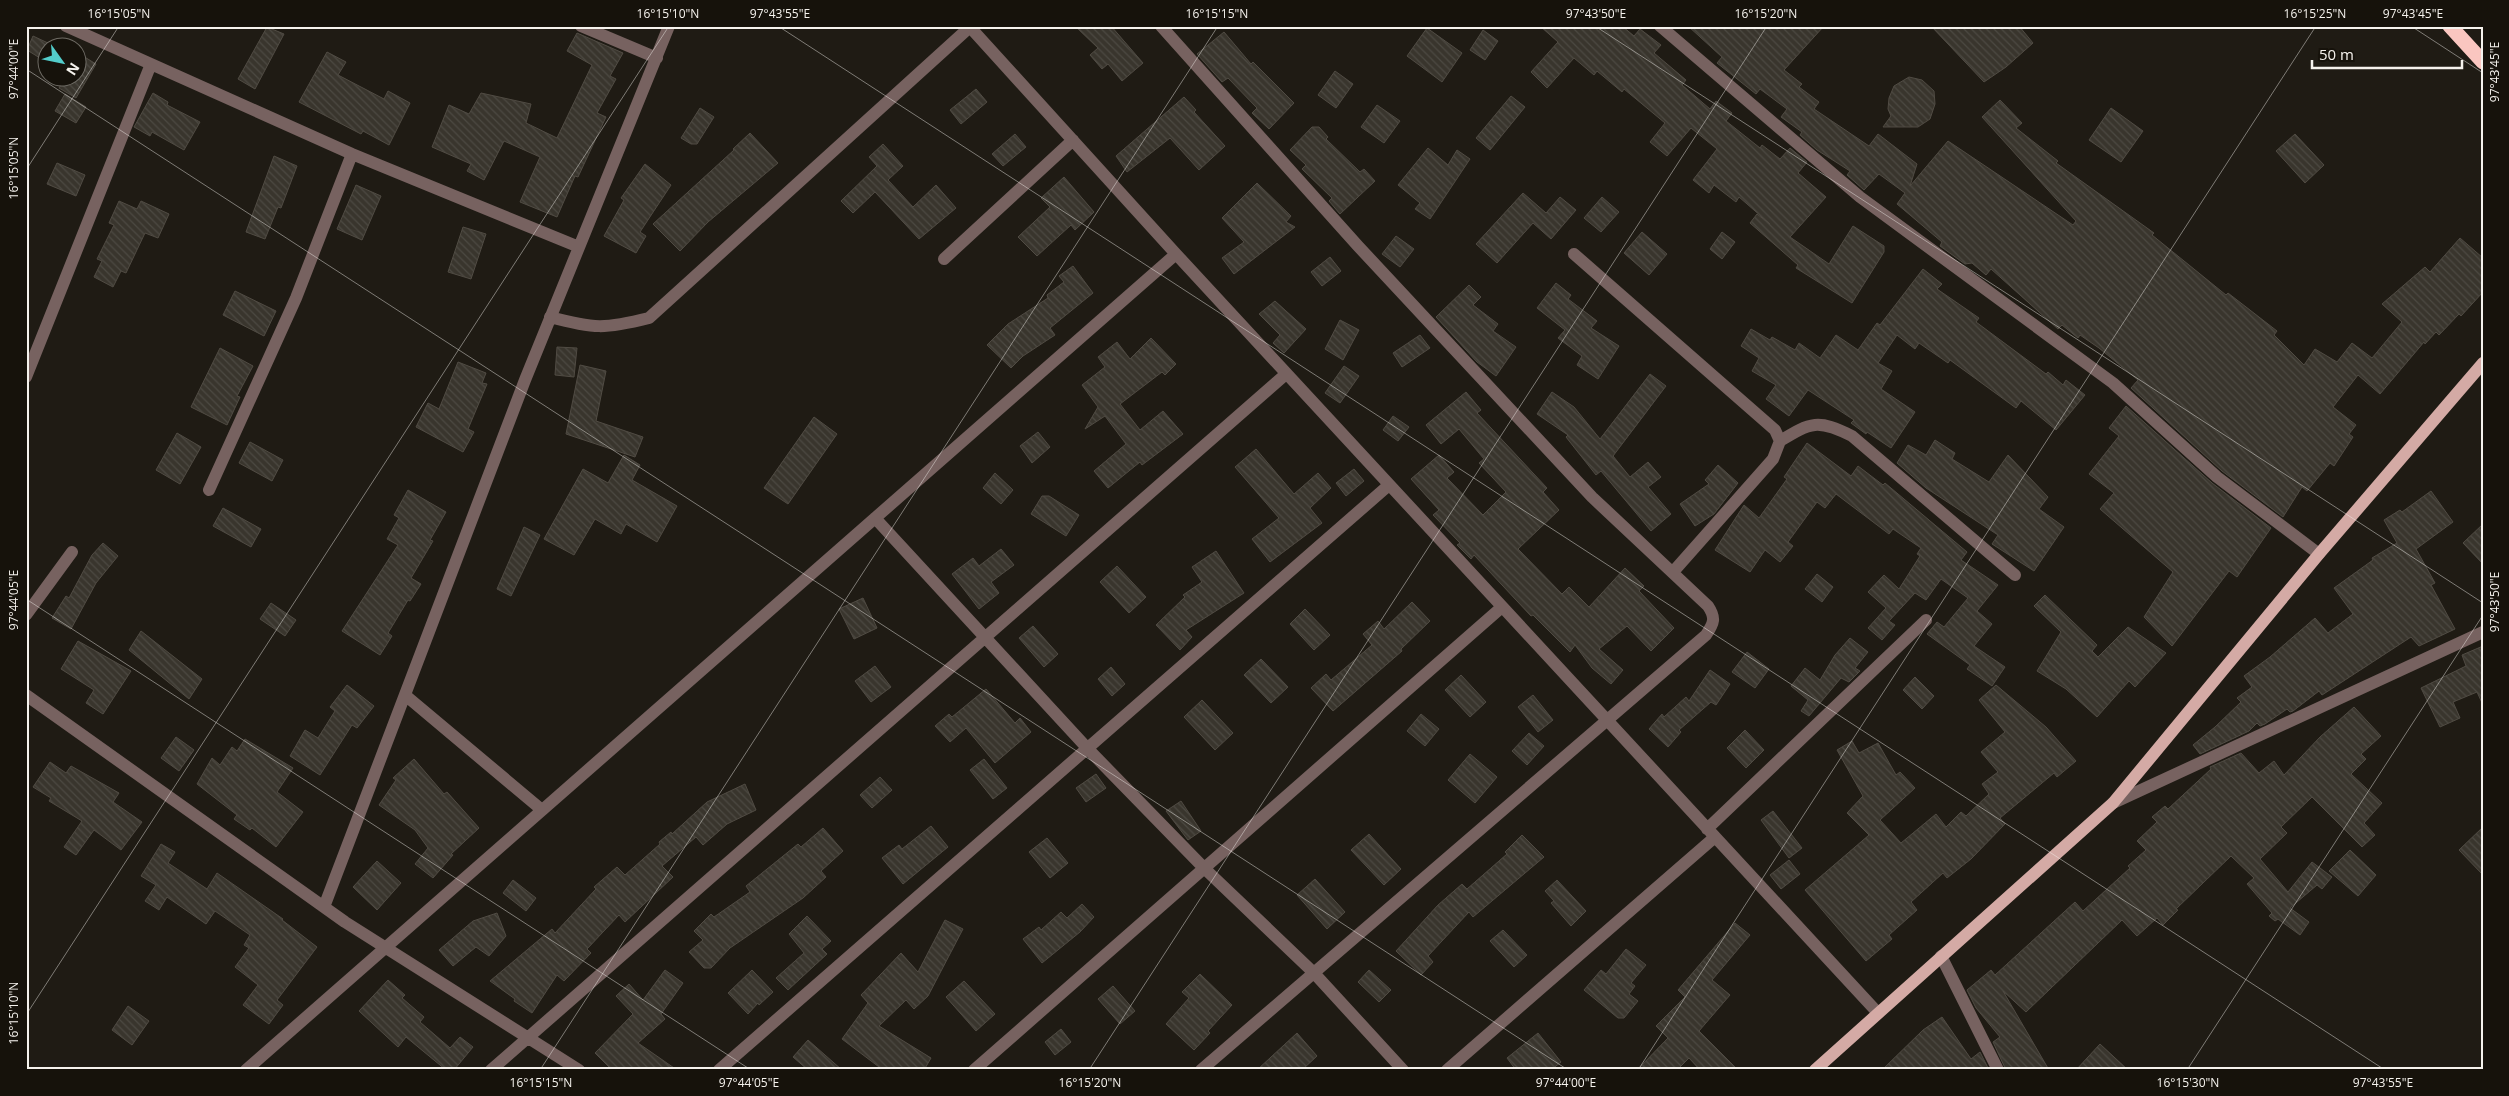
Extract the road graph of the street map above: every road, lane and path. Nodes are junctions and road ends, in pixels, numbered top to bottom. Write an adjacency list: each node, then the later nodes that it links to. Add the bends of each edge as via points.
1 (66, 26): 10 (street)
2 (581, 26): 8 (street)
3 (670, 26): 8 (street)
4 (970, 26): 11 (street); 17 (street, via 649,318 615,326 588,327)
5 (1161, 26): 27 (street, via 1358,246 1586,490)
6 (1660, 26): 26 (street, via 1860,197 2113,383 2217,477)
7 (2450, 26): 9 (highway)
8 (656, 58): 13 (street)
9 (2483, 62)
10 (151, 64): 12 (street); 20 (street)
11 (1072, 140): 14 (street); 16 (street)
12 (352, 154): 13 (street); 23 (street, via 296,298)
13 (579, 248): 17 (street)
14 (1176, 254): 19 (street); 24 (street)
15 (1574, 254): 21 (street, via 1775,430)
16 (944, 259)
17 (550, 317): 35 (street)
18 (2483, 363): 26 (main road)
19 (1286, 374): 22 (street); 33 (street)
20 (26, 377)
21 (1780, 441): 27 (street, via 1773,459); 28 (street, via 1806,425 1831,425 1852,436)
22 (1389, 485): 29 (street); 37 (street)
23 (209, 490)
24 (875, 518): 33 (street); 39 (street)
25 (72, 552): 30 (street)
26 (2319, 554): 38 (main road)
27 (1673, 572): 36 (street, via 1708,606 1715,616 1714,624 1706,635)
28 (2015, 575)
29 (1502, 607): 36 (street); 41 (street)
30 (26, 616)
31 (1926, 620): 40 (street)
32 (2483, 632): 38 (street)
33 (985, 637): 37 (street); 47 (street)
34 (26, 695): 42 (street)
35 (405, 695): 39 (street); 42 (street)
36 (1606, 720): 40 (street); 45 (street)
37 (1088, 748): 41 (street); 51 (street)
38 (2113, 803): 44 (main road)
39 (542, 810): 43 (street)
40 (1711, 833): 46 (street); 55 (street)
41 (1204, 868): 45 (street); 52 (street)
42 (324, 907): 43 (street)
43 (385, 947): 47 (street); 48 (street)
44 (1941, 956): 46 (main road); 57 (street)
45 (1314, 972): 53 (street); 54 (street)
46 (1878, 1013): 56 (main road)
47 (528, 1037): 49 (street); 50 (street)
48 (246, 1070)
49 (491, 1070)
50 (579, 1070)
51 (719, 1070)
52 (974, 1070)
53 (1201, 1070)
54 (1403, 1070)
55 (1447, 1070)
56 (1815, 1070)
57 (1998, 1070)

